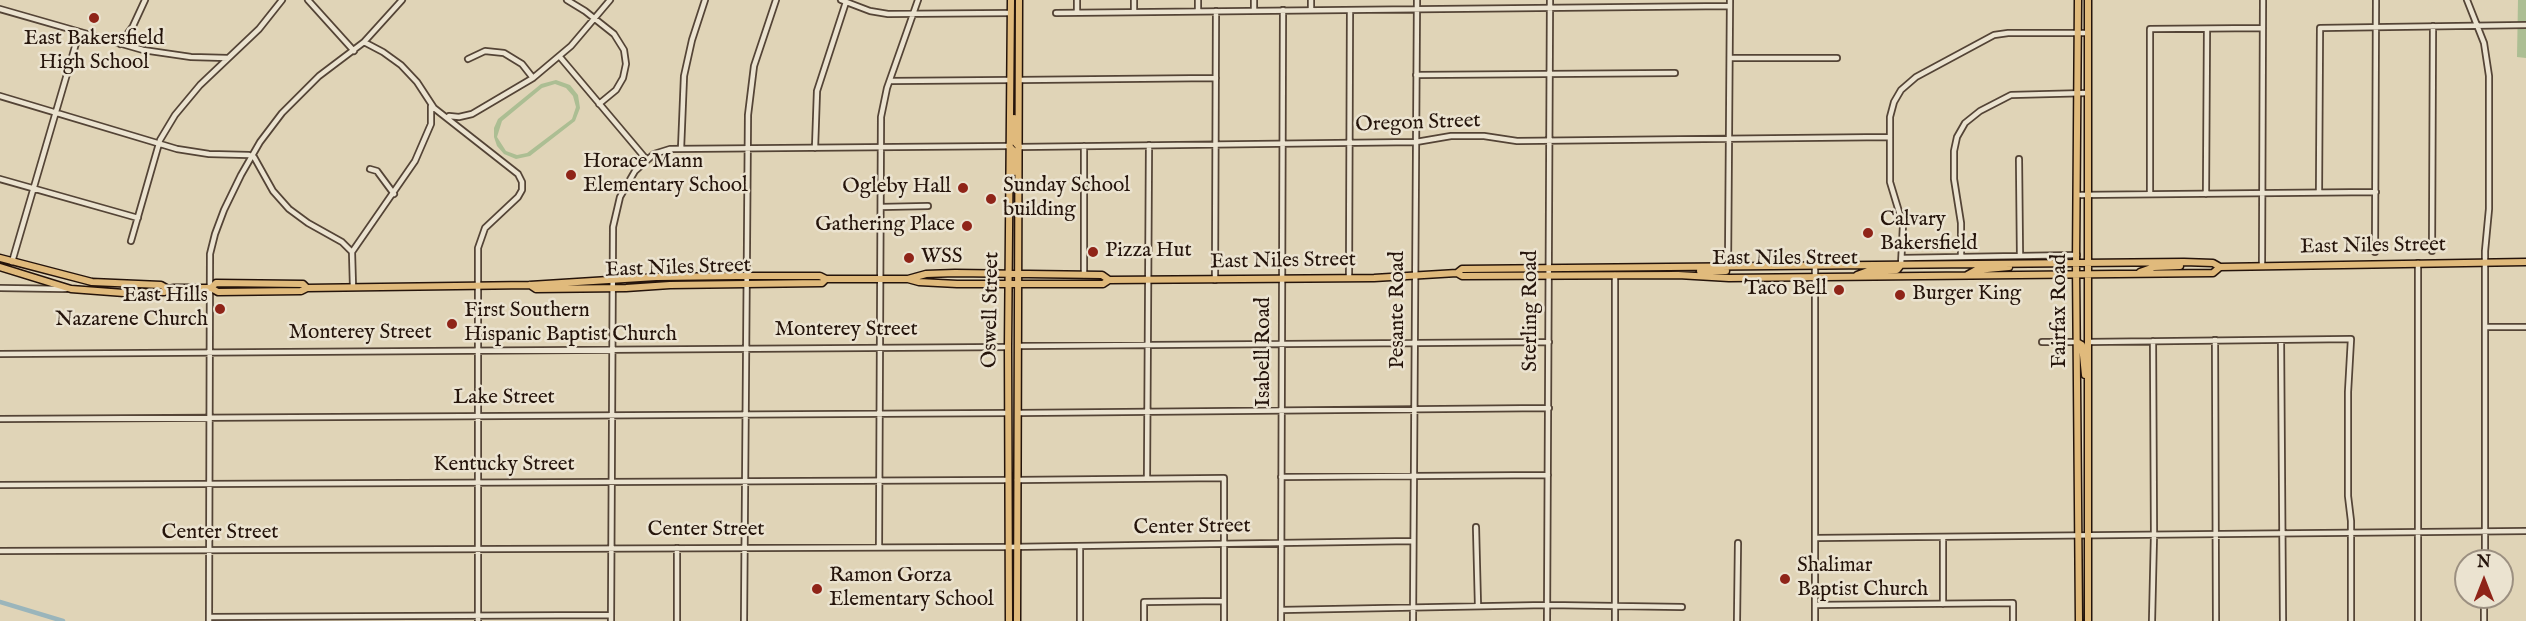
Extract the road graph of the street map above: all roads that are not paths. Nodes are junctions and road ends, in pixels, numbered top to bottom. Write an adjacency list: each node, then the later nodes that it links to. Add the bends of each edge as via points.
1 (145, 0): 51 (street)
2 (282, 0): 54 (street)
3 (308, 0): 52 (street)
4 (402, 0): 50 (street)
5 (567, 0): 40 (street)
6 (610, 0): 40 (street)
7 (705, 0): 88 (street, via 684,76)
8 (776, 0): 89 (street, via 751,82)
9 (918, 0): 39 (street)
10 (1011, 0): 36 (main road, Oswell Street)
11 (1019, 0): 64 (main road, Oswell Street)
12 (1077, 0): 38 (street)
13 (1134, 0): 35 (street)
14 (1198, 0): 32 (street)
15 (1254, 0): 34 (street)
16 (1311, 0): 30 (street)
17 (1417, 0): 28 (street, Pesante Road)
18 (1550, 0): 26 (street, Sterling Road)
19 (2078, 0): 48 (main road, Fairfax Road)
20 (2088, 0): 49 (main road, Fairfax Road)
21 (2263, 0): 45 (street)
22 (2376, 0): 44 (street)
23 (2467, 0): 43 (street)
24 (844, 1): 39 (street, via 880,13); 87 (street, via 817,90)
25 (1730, 3): 26 (street); 55 (street)
26 (1550, 7): 28 (street); 59 (street, Sterling Road)
27 (0, 9): 47 (street)
28 (1417, 9): 31 (street); 60 (street, Pesante Road)
29 (1283, 10): 30 (street); 34 (street); 81 (street, Isabell Road)
30 (1311, 10): 31 (street)
31 (1350, 10): 78 (street)
32 (1198, 11): 33 (street); 35 (street)
33 (1216, 11): 34 (street); 62 (street)
34 (1254, 11)
35 (1134, 12): 38 (street)
36 (1011, 13): 39 (street); 63 (main road, Oswell Street)
37 (1056, 13): 38 (street)
38 (1077, 13)
39 (913, 14): 65 (street)
40 (596, 19): 53 (street); 71 (street, via 619,39 626,64 620,84)
41 (2526, 25): 43 (street)
42 (2433, 26): 43 (street); 44 (street); 109 (street)
43 (2476, 26): 119 (street, via 2487,53 2489,76)
44 (2376, 27): 96 (street, via 2320,27); 97 (street)
45 (2263, 28): 46 (street); 98 (street)
46 (2206, 29): 100 (street, via 2150,29); 101 (street)
47 (79, 33): 51 (street); 72 (street)
48 (2078, 33): 49 (street); 66 (main road, Fairfax Road); 74 (street, via 1994,35 1926,71 1906,84 1897,96 1890,117)
49 (2088, 33): 67 (main road, Fairfax Road)
50 (364, 42): 52 (street); 70 (street, via 401,65)
51 (120, 44): 54 (street, via 167,54)
52 (354, 51): 90 (street, via 296,97)
53 (560, 57): 61 (street); 71 (street)
54 (228, 58): 79 (street, via 182,104)
55 (1730, 58): 56 (street); 75 (street)
56 (1837, 58)
57 (468, 59): 61 (street, via 485,51 504,53 522,64)
58 (1675, 73): 59 (street)
59 (1550, 74): 60 (street); 76 (street, Sterling Road)
60 (1416, 75): 77 (street, Pesante Road)
61 (533, 78): 73 (street, via 471,114)
62 (1216, 78): 64 (street); 80 (street)
63 (1010, 80): 65 (street); 69 (main road, Oswell Street)
64 (1019, 80): 86 (main road, Oswell Street)
65 (890, 81): 85 (street, via 882,108)
66 (2078, 93): 67 (street); 102 (main road, Fairfax Road); 114 (street, via 2011,95 1965,123 1954,151)
67 (2088, 93): 103 (main road, Fairfax Road)
68 (0, 96): 72 (street)
69 (1011, 97): 83 (main road, Oswell Street); 86 (main road, via 1014,141)
70 (430, 103): 73 (street); 99 (street, via 429,131)
71 (599, 104): 91 (street)
72 (56, 112): 79 (street); 95 (street)
73 (446, 115): 161 (street, via 518,174 522,186 518,197 489,222 482,234 478,248)
74 (1890, 137): 75 (street, Oregon Street); 116 (street, via 1890,182 1901,218)
75 (1730, 139): 76 (street, Oregon Street); 129 (street)
76 (1550, 141): 77 (street, Oregon Street, via 1451,136); 131 (street, Sterling Road)
77 (1416, 142): 78 (street, Oregon Street); 137 (street, Pesante Road)
78 (1349, 143): 81 (street, Oregon Street); 148 (street)
79 (159, 144): 90 (street, via 209,154); 107 (street)
80 (1216, 144): 81 (street, Oregon Street); 82 (street, Oregon Street); 157 (street)
81 (1282, 144): 151 (street, Isabell Road)
82 (1149, 145): 84 (street, Oregon Street); 156 (street)
83 (1009, 146): 85 (street); 104 (main road, via 1014,150); 134 (main road, Oswell Street)
84 (1084, 146): 86 (street, Oregon Street); 136 (street)
85 (882, 147): 87 (street); 106 (street)
86 (1019, 147): 104 (main road, Oswell Street)
87 (815, 148): 89 (street)
88 (681, 149): 89 (street); 91 (street, via 664,150)
89 (747, 149): 154 (street)
90 (251, 156): 110 (street, via 289,209); 165 (street, via 215,234 210,254)
91 (646, 159): 153 (street, via 629,179 616,207)
92 (2019, 159): 113 (street)
93 (370, 169): 99 (street, via 377,171)
94 (0, 179): 95 (street)
95 (33, 188): 107 (street); 117 (street)
96 (2319, 192): 97 (street); 98 (street)
97 (2376, 192): 111 (street)
98 (2263, 193): 101 (street); 126 (street)
99 (394, 194): 110 (street)
100 (2150, 194): 101 (street); 103 (street)
101 (2206, 194)
102 (2078, 195): 103 (street); 112 (main road, Fairfax Road)
103 (2087, 195): 124 (main road, Fairfax Road)
104 (1018, 196): 135 (main road, Oswell Street)
105 (928, 206): 106 (street)
106 (881, 207): 149 (street)
107 (138, 218): 108 (street)
108 (131, 241)
109 (2432, 251)
110 (352, 252): 162 (street)
111 (2375, 252)
112 (2077, 255): 113 (street); 123 (main road, Fairfax Road)
113 (2020, 256): 114 (street)
114 (1961, 257): 116 (street)
115 (0, 258): 117 (main road, East Niles Street)
116 (1902, 258): 125 (street)
117 (12, 262): 152 (main road, East Niles Street)
118 (2184, 262): 124 (main road, East Niles Street); 130 (main road, East Niles Street, via 2214,263); 138 (main road)
119 (2485, 262): 120 (main road, East Niles Street); 121 (main road, East Niles Street); 169 (street)
120 (2526, 262)
121 (2418, 263): 126 (main road, East Niles Street); 216 (street)
122 (2019, 264): 123 (main road, East Niles Street); 125 (main road, East Niles Street); 145 (main road, via 1976,270)
123 (2076, 264): 124 (main road, East Niles Street); 141 (main road, Fairfax Road)
124 (2088, 264): 142 (main road, Fairfax Road)
125 (1902, 265): 127 (main road, East Niles Street); 147 (main road, via 1897,270 1868,271)
126 (2262, 265): 130 (main road, East Niles Street)
127 (1815, 266): 129 (main road, East Niles Street); 146 (street)
128 (0, 267): 143 (main road, East Niles Street)
129 (1728, 267): 132 (main road, East Niles Street); 140 (main road, via 1726,271 1692,271)
130 (2220, 267): 138 (main road, East Niles Street, via 2213,273)
131 (1548, 268): 132 (main road, East Niles Street); 133 (main road, East Niles Street, via 1462,269); 144 (street, Sterling Road)
132 (1656, 268): 139 (main road)
133 (1457, 273): 137 (main road, East Niles Street); 144 (main road, East Niles Street)
134 (1010, 274): 135 (main road, East Niles Street); 150 (main road, East Niles Street, via 926,274); 158 (main road, Oswell Street)
135 (1018, 274): 136 (main road, East Niles Street); 159 (main road, Oswell Street)
136 (1084, 274): 155 (main road, East Niles Street, via 1102,275)
137 (1416, 274): 148 (main road, East Niles Street); 178 (street, Pesante Road)
138 (2137, 274): 142 (main road, East Niles Street)
139 (1615, 275): 140 (main road, East Niles Street); 144 (main road, East Niles Street); 246 (street)
140 (1683, 275): 146 (main road, East Niles Street)
141 (2077, 275): 142 (main road, East Niles Street); 145 (main road, East Niles Street); 176 (main road, Fairfax Road)
142 (2088, 275): 177 (main road, Fairfax Road)
143 (35, 276): 164 (street, via 41,284); 167 (main road, East Niles Street)
144 (1548, 276): 174 (street, Sterling Road)
145 (1966, 276): 147 (main road, East Niles Street)
146 (1815, 277): 147 (main road, East Niles Street); 225 (street)
147 (1850, 277)
148 (1349, 278): 151 (main road, East Niles Street)
149 (881, 279): 150 (main road, East Niles Street); 154 (main road, East Niles Street, via 820,276); 182 (street)
150 (908, 279): 158 (main road, East Niles Street, via 926,283)
151 (1282, 279): 157 (main road, East Niles Street); 180 (street, Isabell Road)
152 (78, 280): 167 (main road); 168 (main road, East Niles Street, via 161,285)
153 (613, 280): 154 (main road, East Niles Street); 160 (main road, East Niles Street); 166 (street)
154 (747, 280): 166 (main road, East Niles Street); 184 (street)
155 (1109, 280): 156 (main road, East Niles Street); 159 (main road, East Niles Street, via 1103,284)
156 (1148, 280): 157 (main road, East Niles Street); 179 (street)
157 (1215, 280)
158 (1010, 283): 159 (main road, East Niles Street); 183 (main road, Oswell Street)
159 (1018, 283): 181 (main road, Oswell Street)
160 (530, 285): 161 (main road, East Niles Street); 166 (main road, East Niles Street, via 536,289)
161 (479, 286): 162 (main road, East Niles Street); 186 (street)
162 (353, 287): 165 (main road, East Niles Street, via 218,292)
163 (0, 288): 164 (street)
164 (35, 288): 167 (street)
165 (211, 288): 168 (main road, East Niles Street); 187 (street)
166 (613, 288): 185 (street)
167 (71, 289): 168 (main road, East Niles Street, via 124,293)
168 (168, 289)
169 (2485, 327): 170 (street); 217 (street)
170 (2526, 327)
171 (2216, 340): 172 (street); 173 (street); 219 (street)
172 (2281, 340): 218 (street, via 2351,339); 220 (street)
173 (2153, 341): 177 (street); 221 (street)
174 (1549, 342): 178 (street); 190 (street, Sterling Road)
175 (2042, 342): 176 (street)
176 (2077, 342): 189 (main road, via 2082,345); 222 (main road, Fairfax Road)
177 (2088, 342): 189 (main road, Fairfax Road)
178 (1416, 343): 180 (street); 191 (street, Pesante Road)
179 (1148, 345): 180 (street); 181 (street); 193 (street)
180 (1282, 345): 192 (street, Isabell Road)
181 (1018, 346): 195 (main road, Oswell Street)
182 (880, 347): 183 (street, Monterey Street); 184 (street, Monterey Street); 197 (street)
183 (1008, 347): 194 (main road, Oswell Street)
184 (746, 348): 185 (street, Monterey Street); 196 (street)
185 (612, 349): 186 (street, Monterey Street); 198 (street)
186 (478, 350): 187 (street, Monterey Street); 199 (street)
187 (210, 351): 188 (street, Monterey Street); 200 (street)
188 (0, 354)
189 (2088, 387): 223 (main road, Fairfax Road)
190 (1549, 408): 191 (street); 202 (street, Sterling Road)
191 (1415, 409): 192 (street); 203 (street, Pesante Road)
192 (1281, 410): 193 (street); 204 (street, Isabell Road)
193 (1148, 411): 195 (street); 205 (street)
194 (1008, 413): 197 (street, Lake Street); 207 (main road, Oswell Street)
195 (1018, 413): 208 (main road, Oswell Street)
196 (746, 414): 197 (street, Lake Street); 198 (street, Lake Street); 209 (street)
197 (880, 414): 206 (street)
198 (612, 415): 199 (street, Lake Street); 210 (street)
199 (478, 416): 200 (street, Lake Street); 211 (street)
200 (210, 418): 201 (street, Lake Street); 212 (street)
201 (0, 419)
202 (1548, 475): 203 (street); 243 (street, Sterling Road)
203 (1414, 476): 204 (street); 226 (street, Pesante Road)
204 (1281, 477): 229 (street, Isabell Road)
205 (1147, 478): 208 (street); 228 (street, via 1224,478)
206 (879, 480): 207 (street, Kentucky Street); 209 (street, Kentucky Street); 232 (street)
207 (1008, 480): 233 (main road, Oswell Street)
208 (1017, 480): 230 (main road, Oswell Street)
209 (746, 481): 210 (street, Kentucky Street); 236 (street)
210 (612, 482): 211 (street, Kentucky Street); 234 (street)
211 (478, 483): 212 (street, Kentucky Street); 237 (street)
212 (210, 484): 213 (street, Kentucky Street); 239 (street)
213 (0, 485)
214 (1476, 527): 245 (street)
215 (2526, 531): 217 (street)
216 (2418, 532): 217 (street); 218 (street); 274 (street)
217 (2485, 532): 238 (street)
218 (2351, 533): 220 (street); 273 (street)
219 (2217, 534): 220 (street); 221 (street); 271 (street)
220 (2282, 534): 272 (street)
221 (2154, 535): 223 (street); 270 (street)
222 (2080, 536): 223 (street); 224 (street); 268 (main road, Fairfax Road)
223 (2088, 536): 269 (main road, Fairfax Road)
224 (1943, 537): 225 (street); 242 (street)
225 (1815, 538): 244 (street)
226 (1413, 541): 229 (street, Center Street); 248 (street, Pesante Road)
227 (1738, 543): 265 (street)
228 (1224, 544): 229 (street, Center Street); 231 (street, Center Street); 241 (street)
229 (1281, 544): 249 (street, Isabell Road)
230 (1017, 546): 231 (street, Center Street); 233 (street, Center Street); 257 (main road, Oswell Street)
231 (1080, 546): 258 (street)
232 (879, 547): 233 (street, Center Street); 236 (street, Center Street)
233 (1009, 547): 256 (main road, Oswell Street)
234 (611, 548): 235 (street, Center Street); 237 (street, Center Street); 251 (street)
235 (678, 548): 236 (street, Center Street); 254 (street)
236 (745, 548): 255 (street)
237 (478, 549): 239 (street, Center Street); 250 (street)
238 (2484, 549)
239 (209, 550): 240 (street, Center Street); 252 (street)
240 (0, 551)
241 (1224, 601): 259 (street, via 1144,602); 260 (street)
242 (1943, 604): 244 (street); 267 (street, via 2013,603)
243 (1547, 605): 245 (street); 246 (street); 263 (street, Sterling Road)
244 (1815, 605): 266 (street)
245 (1478, 606): 248 (street)
246 (1615, 607): 247 (street); 264 (street)
247 (1682, 607)
248 (1413, 609): 249 (street); 262 (street, Pesante Road)
249 (1281, 610): 261 (street, Isabell Road)
250 (478, 618): 251 (street); 253 (street)
251 (611, 618)
252 (209, 619): 253 (street)
253 (294, 619)
254 (677, 621)
255 (744, 621)
256 (1009, 621)
257 (1017, 621)
258 (1080, 621)
259 (1144, 621)
260 (1224, 621)
261 (1281, 621)
262 (1413, 621)
263 (1547, 621)
264 (1615, 621)
265 (1737, 621)
266 (1815, 621)
267 (2013, 621)
268 (2079, 621)
269 (2088, 621)
270 (2152, 621)
271 (2216, 621)
272 (2283, 621)
273 (2351, 621)
274 (2418, 621)

